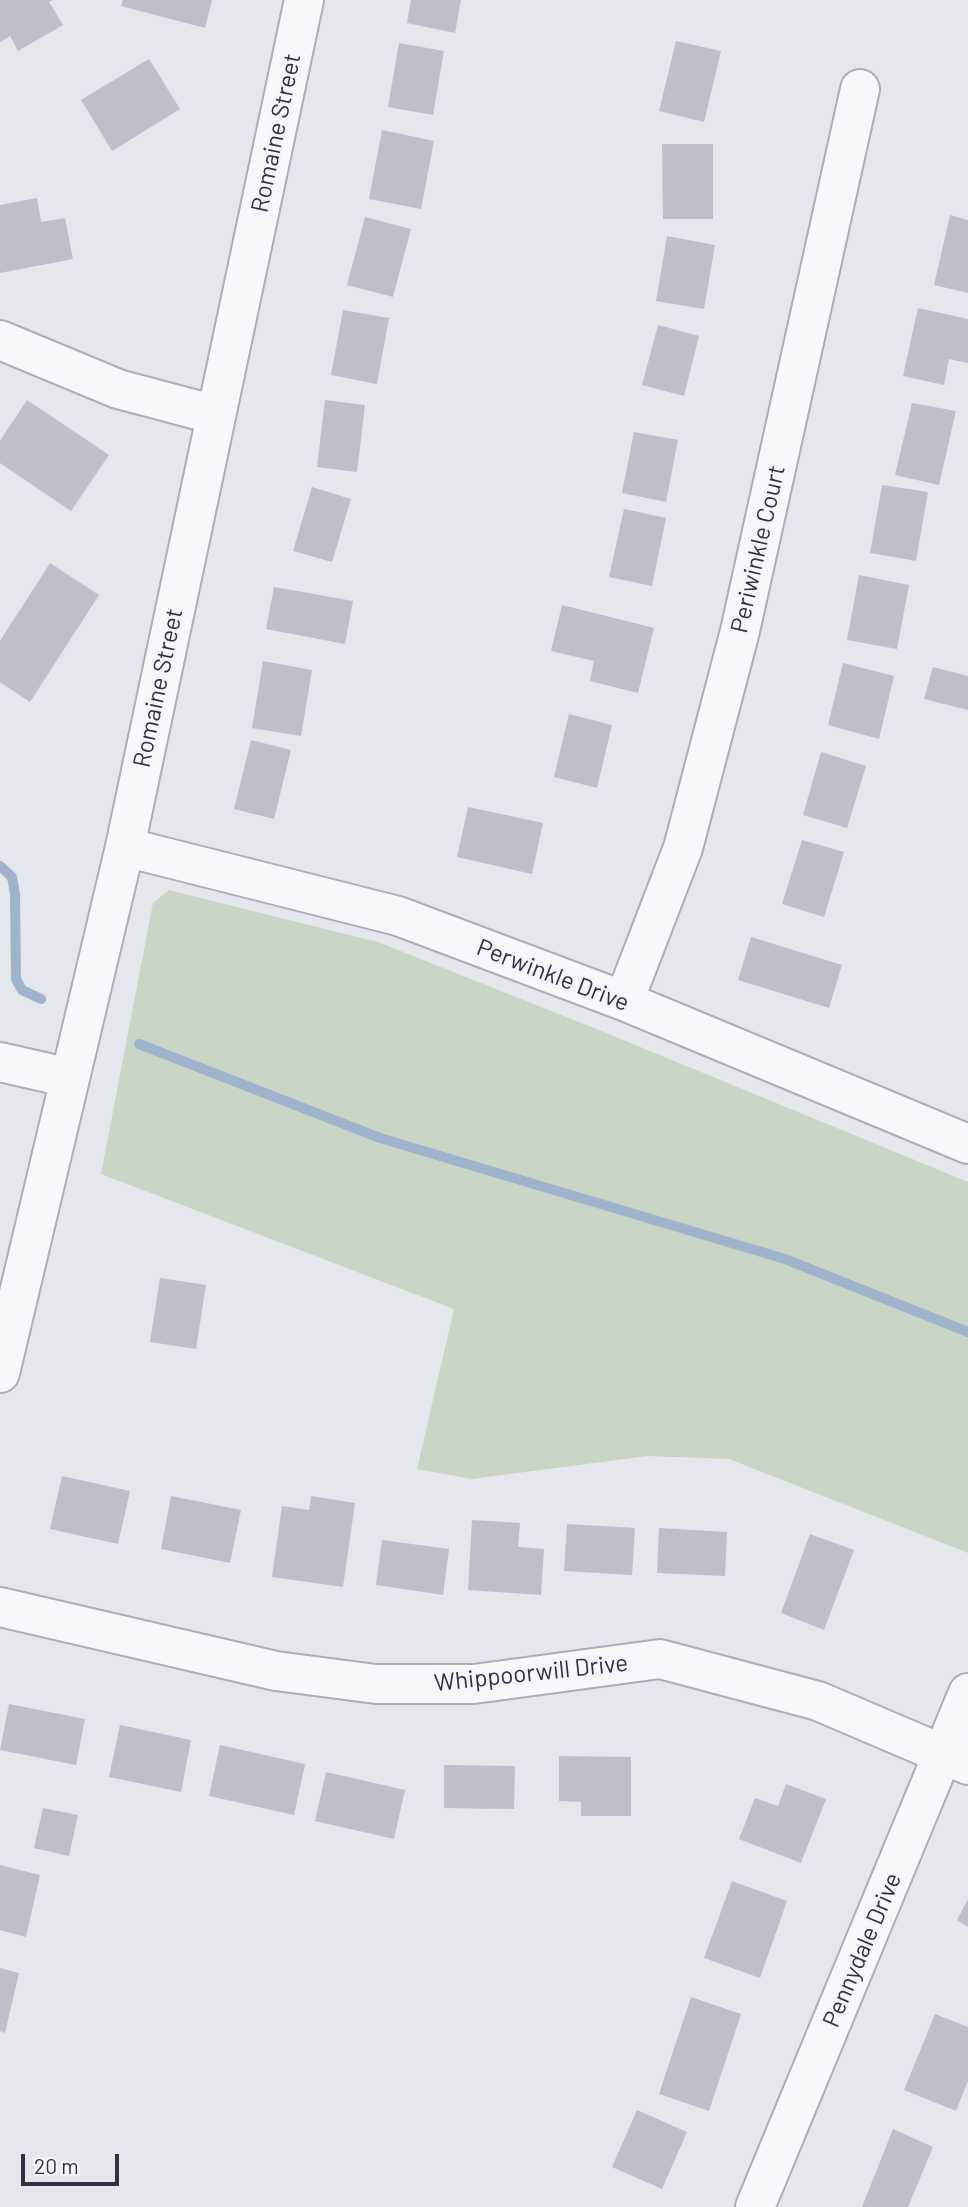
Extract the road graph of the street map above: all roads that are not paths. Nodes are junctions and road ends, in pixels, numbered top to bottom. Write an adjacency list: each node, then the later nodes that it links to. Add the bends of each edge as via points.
1 (304, 0): 4 (street, Romaine Street)
2 (860, 89): 6 (street, Periwinkle Court, via 740,631 682,848)
3 (0, 340): 4 (street, via 118,389)
4 (216, 415): 5 (street, Romaine Street)
5 (125, 847): 6 (street, Perwinkle Drive, via 398,916); 8 (street, Romaine Street)
6 (624, 1001): 9 (street, Perwinkle Drive)
7 (0, 1062): 8 (street)
8 (70, 1078): 10 (street, Romaine Street)
9 (968, 1144)
10 (0, 1373)
11 (0, 1607): 13 (street, Whippoorwill Drive, via 275,1671 376,1684 474,1684 660,1659 818,1701)
12 (968, 1693): 13 (street, Pennydale Drive)
13 (956, 1759): 14 (street, Pennydale Drive)
14 (755, 2207)

